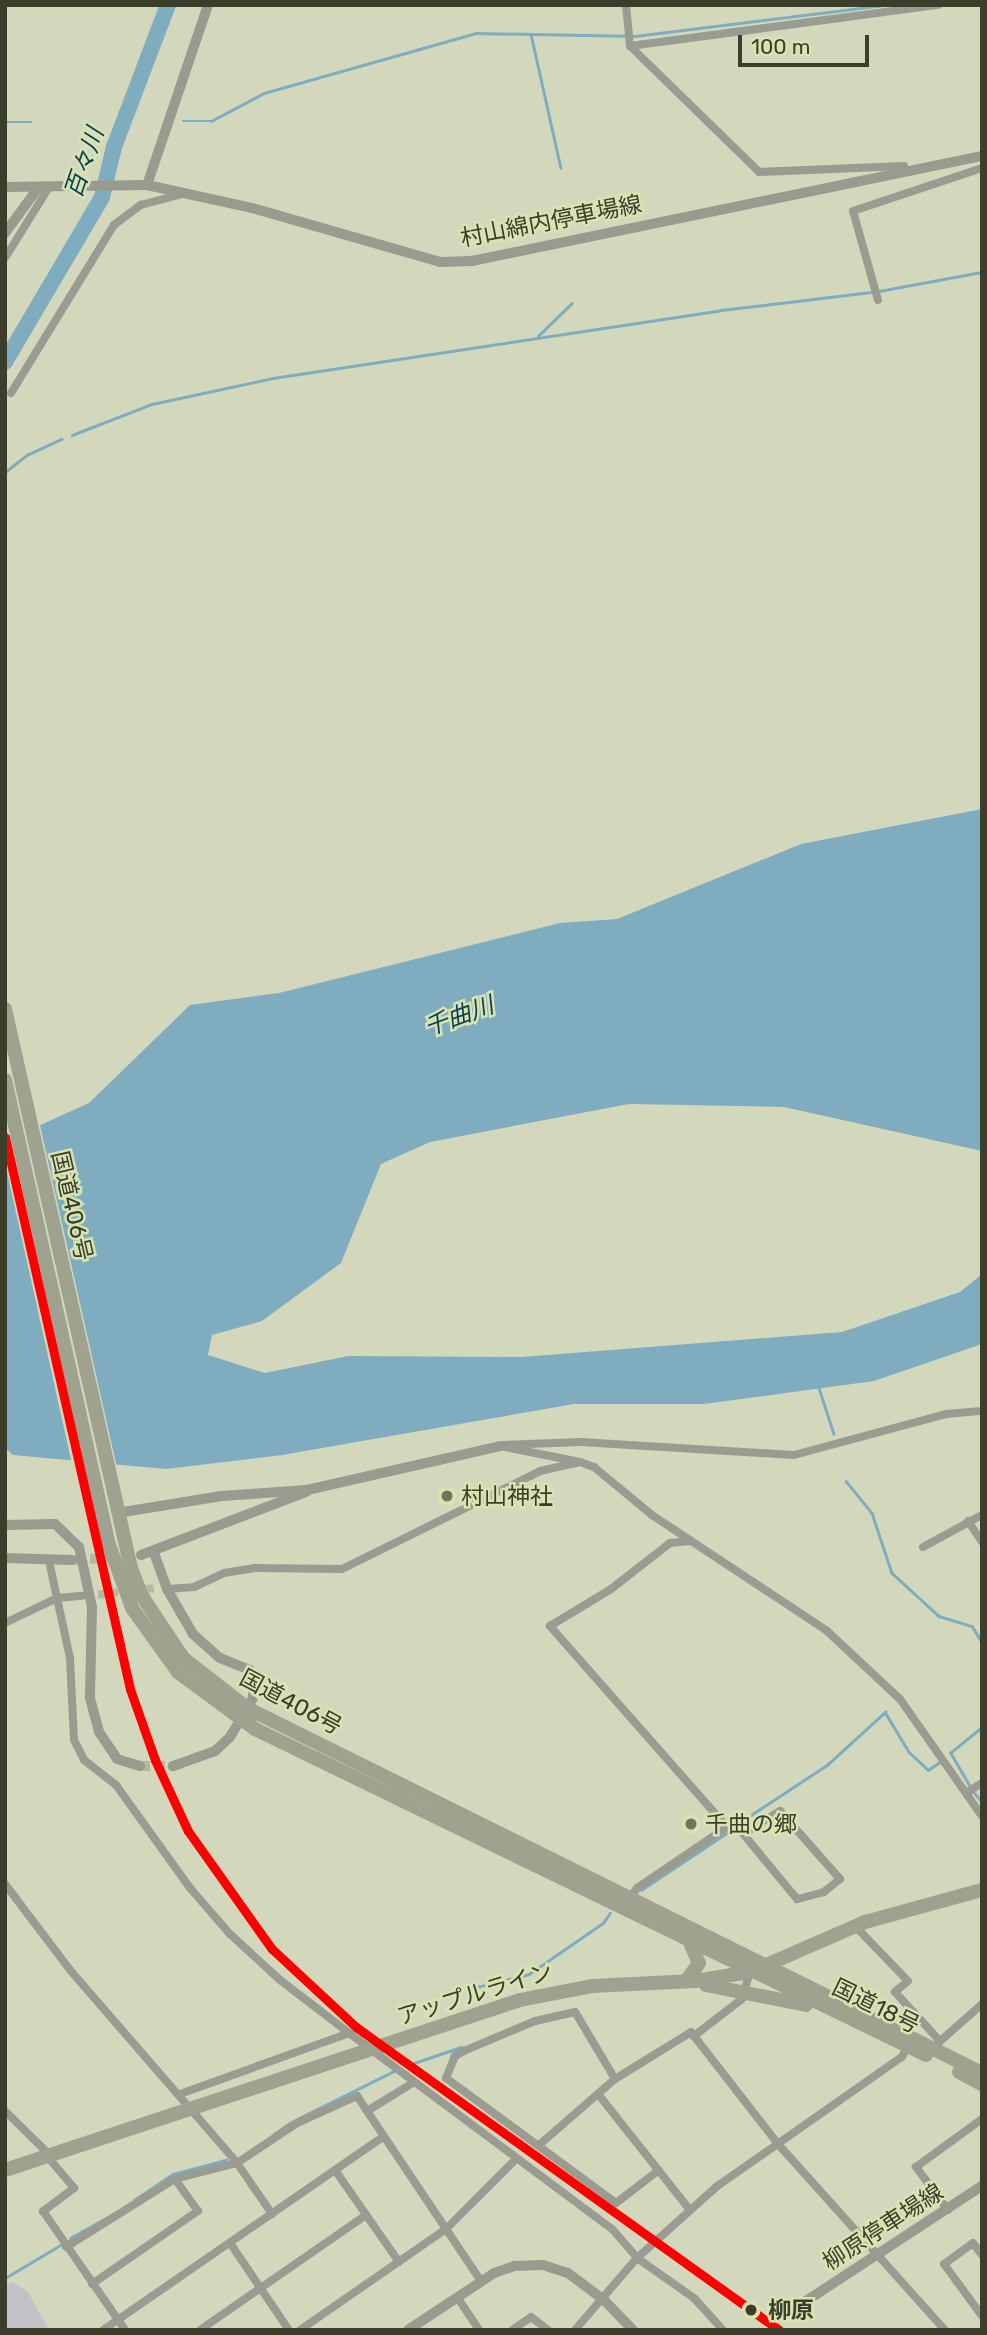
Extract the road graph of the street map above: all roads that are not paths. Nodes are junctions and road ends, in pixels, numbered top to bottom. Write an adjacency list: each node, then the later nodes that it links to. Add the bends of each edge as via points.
1 (217, 5): 4 (street)
2 (626, 5): 6 (street)
3 (938, 5): 5 (street)
4 (207, 6): 10 (main road)
5 (884, 9): 6 (street)
6 (630, 44): 9 (street, via 759,172 904,166)
7 (982, 156): 9 (main road, 村山綿内停車場線)
8 (982, 168): 18 (street, via 853,211)
9 (906, 170): 13 (main road, 村山綿内停車場線, via 485,258 440,262)
10 (147, 185): 12 (main road, 村山綿内停車場線); 13 (main road, 村山綿内停車場線)
11 (5, 187): 12 (main road, 村山綿内停車場線)
12 (43, 189): 14 (main road); 17 (street)
13 (186, 192): 19 (street, via 141,205 114,225)
14 (20, 214): 15 (main road); 16 (main road)
15 (5, 221)
16 (5, 233)
17 (5, 258)
18 (878, 299)
19 (11, 393)
20 (5, 1009): 26 (highway, 国道406号)
21 (5, 1080): 42 (highway, 国道406号, via 116,1568 147,1634 178,1672)
22 (982, 1410): 23 (street, via 946,1415 794,1455 582,1441)
23 (500, 1446): 24 (street); 25 (main road)
24 (580, 1462): 30 (street, via 594,1467); 38 (street, via 540,1471 342,1569 254,1568 224,1573 194,1587)
25 (307, 1490): 26 (main road); 33 (main road, via 304,1496 211,1525)
26 (116, 1508): 42 (highway, 国道406号, via 131,1568 162,1628 197,1671)
27 (982, 1515): 28 (street)
28 (968, 1521): 31 (street); 32 (street)
29 (5, 1525): 43 (main road, via 55,1524 79,1547 92,1607 90,1698 99,1732 117,1759)
30 (691, 1541): 46 (street, via 827,1631 869,1669 916,1719); 48 (street, via 670,1543 611,1589 550,1626)
31 (982, 1542)
32 (923, 1547)
33 (154, 1553): 34 (main road); 38 (main road)
34 (141, 1555)
35 (5, 1558): 37 (main road)
36 (72, 1560): 37 (main road)
37 (50, 1561): 40 (street)
38 (161, 1589): 42 (main road, via 204,1645 250,1670 255,1691)
39 (82, 1596): 40 (street)
40 (57, 1598): 41 (street); 61 (street, via 70,1658 74,1740 84,1760 116,1785 190,1888 230,1934)
41 (5, 1623)
42 (244, 1714): 44 (main road, via 215,1751); 52 (highway, 国道406号)
43 (140, 1766)
44 (173, 1766)
45 (982, 1783): 46 (street)
46 (966, 1793): 47 (street)
47 (982, 1816)
48 (727, 1827): 49 (street, via 742,1817); 52 (street)
49 (752, 1828): 49 (street, via 780,1811 840,1879 824,1892 797,1899 744,1835)
50 (5, 1884): 69 (street, via 70,1970)
51 (982, 1890): 53 (highway, アップルライン)
52 (627, 1904): 54 (highway, 国道406号); 55 (highway, 国道406号)
53 (855, 1926): 55 (highway, アップルライン); 64 (street, via 908,1981 895,1992)
54 (690, 1943): 56 (highway, 国道406号); 57 (highway, via 699,1963)
55 (766, 1965): 56 (highway, アップルライン); 64 (highway, 国道18号)
56 (750, 1972): 57 (highway, アップルライン); 58 (street); 60 (highway, 国道18号)
57 (690, 1981): 58 (highway); 77 (highway, アップルライン, via 617,1984 520,2000)
58 (743, 1991): 60 (highway); 62 (street, via 736,2006)
59 (982, 2004): 64 (street)
60 (860, 2024): 63 (highway, 国道18号)
61 (349, 2034): 67 (street, via 404,2070); 69 (street)
62 (694, 2036): 66 (street, via 691,2032); 75 (street)
63 (907, 2047): 64 (highway, 国道18号); 75 (street, via 902,2057)
64 (935, 2049): 65 (highway, 国道18号); 68 (highway, 国道18号)
65 (982, 2073)
66 (615, 2079): 70 (street); 76 (street, via 575,2012 535,2021 455,2056 446,2078)
67 (411, 2084): 72 (street); 78 (street)
68 (982, 2084)
69 (180, 2094): 79 (street)
70 (597, 2094): 76 (street); 81 (street)
71 (5, 2111): 77 (street)
72 (367, 2111): 74 (street); 79 (street, via 352,2096 297,2123)
73 (982, 2119): 86 (street, via 916,2167)
74 (384, 2136): 80 (street); 89 (street)
75 (778, 2144): 85 (street); 92 (street)
76 (539, 2145): 81 (street, via 616,2203)
77 (48, 2156): 82 (highway, アップルライン); 91 (street, via 74,2188 43,2211)
78 (517, 2158): 89 (street); 94 (street, via 613,2230)
79 (237, 2163): 83 (street); 87 (street)
80 (335, 2170): 87 (street); 88 (street)
81 (659, 2170): 85 (street)
82 (5, 2171)
83 (175, 2179): 91 (street); 97 (street, via 198,2211)
84 (982, 2186): 86 (main road, 柳原停車場線)
85 (691, 2210): 94 (street)
86 (948, 2210): 92 (main road, 柳原停車場線)
87 (272, 2214): 90 (street)
88 (366, 2215): 95 (street); 98 (street)
89 (446, 2229): 95 (street); 96 (street)
90 (230, 2243): 98 (street); 103 (street)
91 (66, 2246): 97 (street)
92 (878, 2255): 101 (main road, 柳原停車場線); 116 (street)
93 (982, 2255): 102 (street, via 973,2244 944,2264)
94 (637, 2258): 100 (street); 115 (street, via 694,2298)
95 (399, 2262): 108 (street)
96 (481, 2281): 99 (main road); 100 (main road, via 514,2266 543,2265 568,2273)
97 (92, 2284): 103 (street)
98 (260, 2287): 106 (street); 107 (street)
99 (457, 2297): 109 (main road); 110 (street)
100 (604, 2300): 113 (street); 114 (main road)
101 (806, 2301)
102 (982, 2316)
103 (117, 2319): 104 (street); 105 (street)
104 (103, 2330)
105 (125, 2330)
106 (200, 2330)
107 (289, 2330)
108 (300, 2330)
109 (408, 2330)
110 (479, 2330)
111 (512, 2330): 112 (street, via 531,2317)
112 (548, 2330)
113 (575, 2330)
114 (633, 2330)
115 (723, 2330)
116 (945, 2330)

